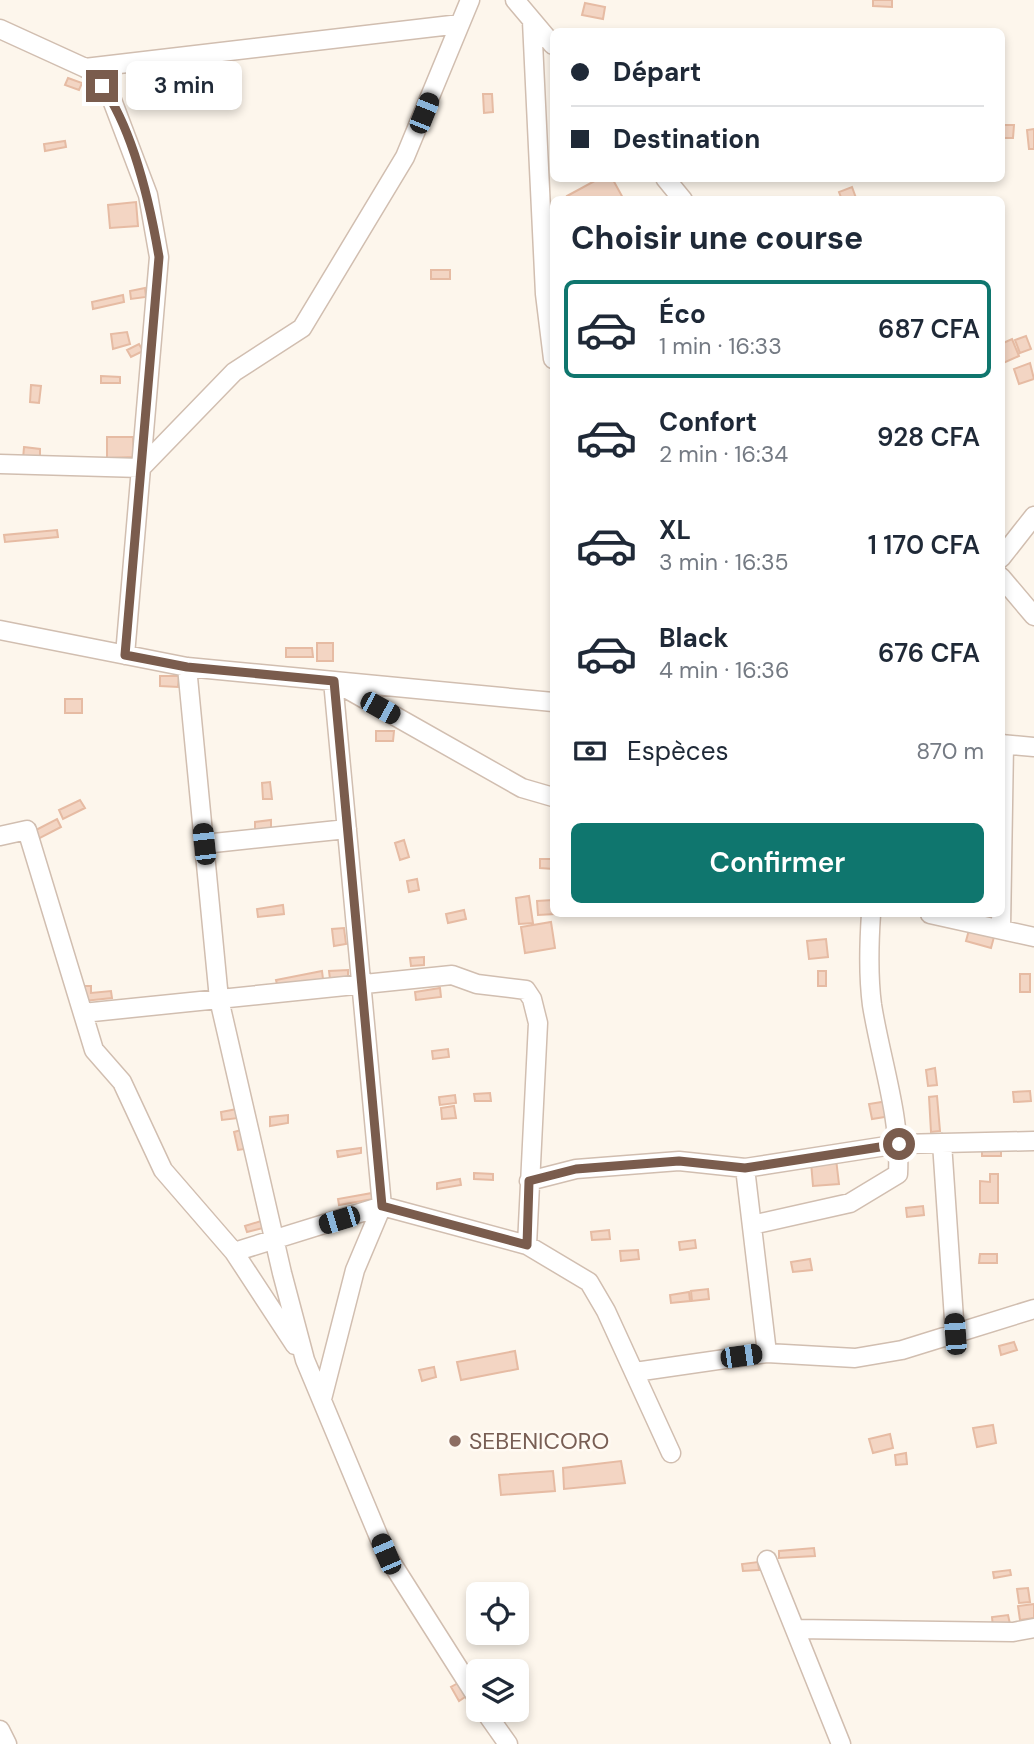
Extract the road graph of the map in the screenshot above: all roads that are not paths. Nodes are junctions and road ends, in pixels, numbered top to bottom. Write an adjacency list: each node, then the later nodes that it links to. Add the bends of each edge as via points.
1 (470, 0): 4 (street)
2 (515, 0): 3 (street)
3 (532, 21): 6 (street); 10 (street)
4 (460, 24): 7 (street); 12 (street, via 405,157 302,328 234,372)
5 (0, 29): 7 (street)
6 (550, 42)
7 (85, 68): 12 (street, via 112,100 148,195 159,257)
8 (668, 182): 9 (street)
9 (680, 196)
10 (550, 335)
11 (0, 464): 12 (street)
12 (141, 468): 18 (street)
13 (1034, 516): 14 (street)
14 (1005, 553)
15 (1005, 582): 16 (street)
16 (1034, 616)
17 (0, 630): 18 (street)
18 (125, 655): 19 (street)
19 (187, 667): 20 (street); 27 (street)
20 (334, 681): 21 (street); 24 (street, via 522,788); 25 (street)
21 (550, 702)
22 (1005, 744): 23 (street)
23 (1034, 747)
24 (550, 796)
25 (347, 829): 27 (street); 33 (street)
26 (0, 836): 35 (street, via 27,830)
27 (204, 844): 34 (street)
28 (872, 917): 38 (street, via 872,1004)
29 (945, 917): 31 (street)
30 (1001, 917): 31 (street)
31 (1001, 928): 32 (street)
32 (1034, 937)
33 (362, 984): 34 (street); 40 (street, via 452,975 477,984 526,990 538,1023); 41 (street)
34 (219, 999): 35 (street); 43 (street)
35 (83, 1013): 45 (street, via 94,1050 122,1082 163,1170)
36 (1034, 1141): 37 (street)
37 (942, 1143): 38 (street); 47 (street)
38 (899, 1144): 39 (street); 42 (street, via 898,1174 850,1203)
39 (745, 1168): 40 (street, via 679,1161 576,1169); 42 (street)
40 (529, 1181): 44 (street)
41 (382, 1206): 43 (street); 44 (street); 51 (street, via 355,1270)
42 (752, 1224): 48 (street)
43 (274, 1240): 45 (street); 49 (street)
44 (527, 1245): 50 (street, via 589,1282)
45 (234, 1252): 49 (street)
46 (1034, 1309): 47 (street)
47 (955, 1334): 48 (street, via 855,1358)
48 (767, 1353): 50 (street)
49 (305, 1360): 51 (street)
50 (635, 1372): 52 (street)
51 (322, 1399): 56 (street, via 386,1554)
52 (671, 1453)
53 (766, 1560): 55 (street)
54 (1034, 1628): 55 (street, via 1013,1632)
55 (795, 1629): 61 (street)
56 (466, 1680)
57 (492, 1722): 60 (street)
58 (0, 1730): 59 (street)
59 (7, 1744)
60 (508, 1744)
61 (841, 1744)

